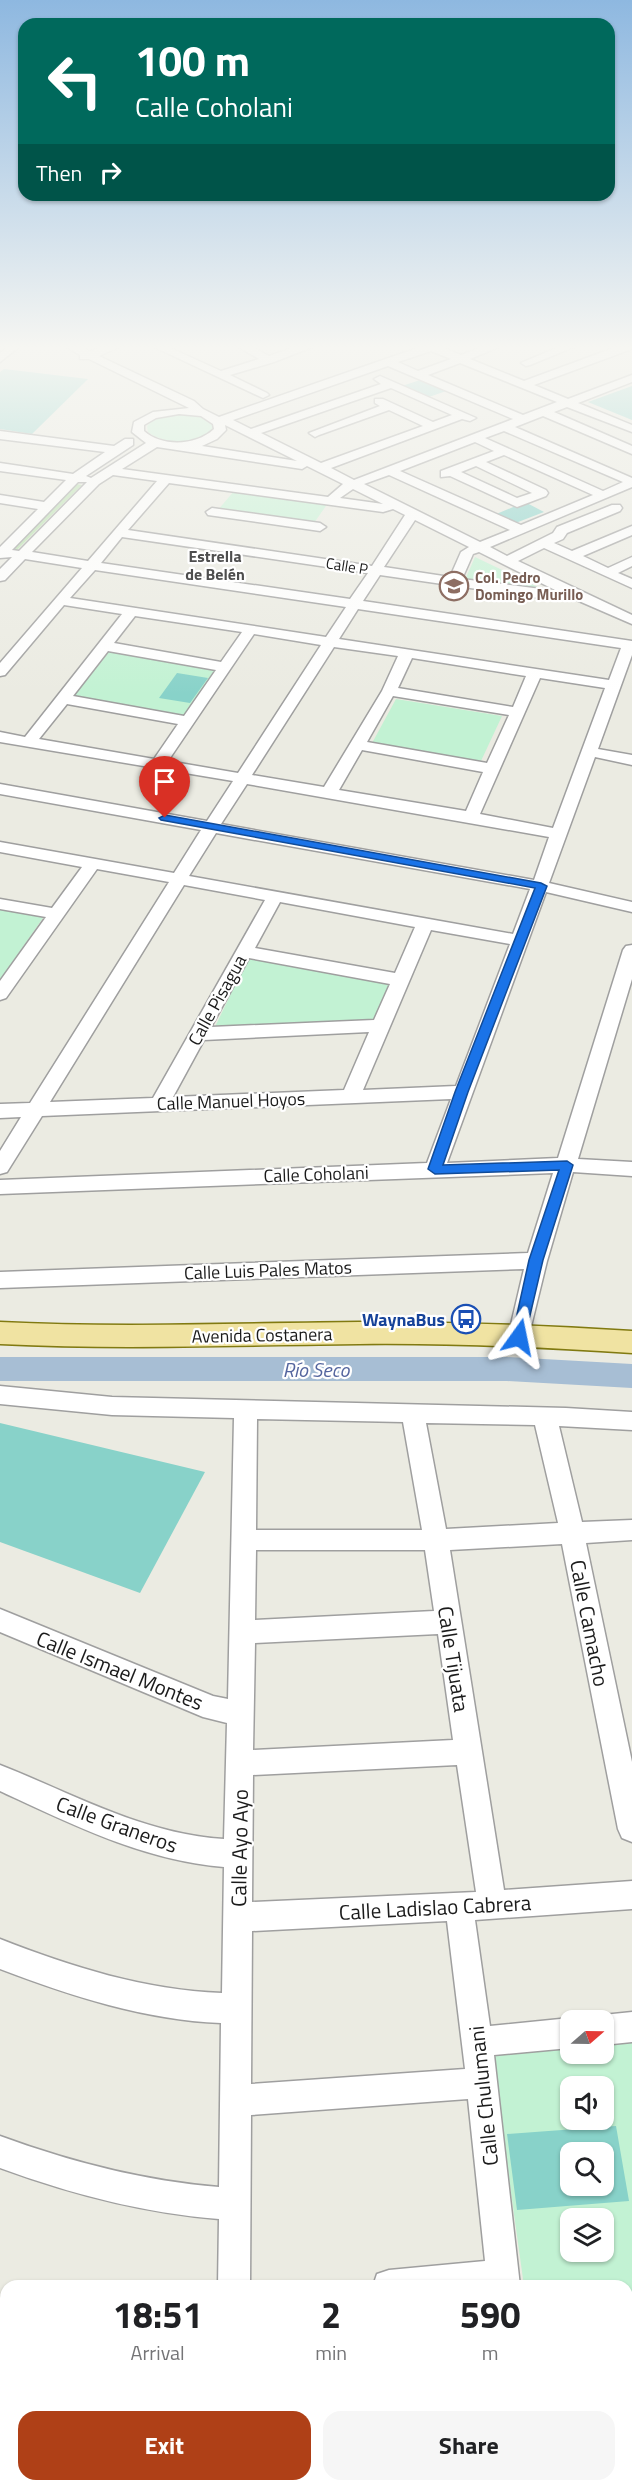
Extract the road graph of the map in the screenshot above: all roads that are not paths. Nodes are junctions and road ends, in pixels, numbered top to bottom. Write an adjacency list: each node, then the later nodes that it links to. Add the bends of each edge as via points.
1 (97, 462): 16 (street)
2 (127, 462): 13 (street)
3 (231, 462): 18 (street)
4 (308, 462): 11 (street)
5 (335, 462): 11 (street)
6 (395, 462): 12 (street)
7 (476, 462): 14 (street); 14 (street, via 542,493 517,503)
8 (530, 462): 15 (street)
9 (589, 463): 15 (street); 20 (street)
10 (0, 467): 16 (street)
11 (320, 468): 18 (street); 21 (street)
12 (388, 470): 21 (street); 22 (street)
13 (111, 471): 17 (street); 19 (street)
14 (451, 472): 22 (street)
15 (558, 475): 24 (street)
16 (76, 477): 19 (street); 28 (street)
17 (166, 478): 23 (street); 36 (street)
18 (294, 480): 23 (street); 26 (street)
19 (95, 481): 45 (street)
20 (632, 482): 24 (street)
21 (352, 484): 26 (street, via 343,488); 27 (street)
22 (419, 484): 34 (street)
23 (231, 487): 31 (street)
24 (599, 497): 29 (street); 32 (street)
25 (0, 499): 28 (street)
26 (334, 501): 27 (street, via 383,508); 33 (street)
27 (394, 505): 30 (street)
28 (45, 507): 44 (street)
29 (626, 510): 37 (street, via 562,531)
30 (412, 514): 42 (street); 52 (street)
31 (207, 520): 33 (street); 39 (street)
32 (532, 524): 34 (street); 37 (street)
33 (320, 527): 47 (street)
34 (519, 529): 42 (street)
35 (632, 530): 38 (street)
36 (120, 533): 39 (street, Calle P); 51 (street)
37 (558, 536): 40 (street); 43 (street)
38 (615, 537): 41 (street); 43 (street)
39 (190, 543): 47 (street, Calle P)
40 (544, 543): 46 (street); 48 (street)
41 (632, 545)
42 (479, 546): 48 (street); 55 (street, via 468,552)
43 (589, 549): 46 (street)
44 (1, 553): 45 (street)
45 (22, 555): 51 (street); 54 (street)
46 (572, 556): 50 (street)
47 (300, 559): 52 (street, Calle P)
48 (507, 561): 56 (street)
49 (632, 561): 53 (street)
50 (592, 565): 53 (street); 56 (street)
51 (92, 566): 60 (street); 61 (street)
52 (375, 570): 55 (street, Calle P); 61 (street)
53 (608, 573): 57 (street)
54 (0, 577)
55 (454, 582): 59 (street, Calle P, via 547,596)
56 (554, 583): 59 (street)
57 (632, 584)
58 (632, 591): 62 (street)
59 (574, 594): 62 (street)
60 (62, 601): 63 (street); 70 (street)
61 (355, 605): 66 (street); 67 (street)
62 (602, 605): 64 (street)
63 (132, 611): 65 (street); 68 (street)
64 (630, 616)
65 (251, 629): 66 (street); 71 (street)
66 (331, 641): 69 (street); 86 (street)
67 (631, 644): 74 (street)
68 (104, 646): 71 (street); 76 (street)
69 (407, 653): 73 (street); 75 (street)
70 (6, 658): 72 (street)
71 (225, 667): 78 (street)
72 (0, 672)
73 (535, 673): 74 (street); 77 (street)
74 (615, 685): 82 (street)
75 (389, 690): 77 (street); 81 (street)
76 (63, 699): 78 (street); 80 (street)
77 (517, 712): 85 (street)
78 (188, 721): 84 (street)
79 (0, 737): 80 (street)
80 (29, 742): 84 (street)
81 (358, 745): 85 (street); 88 (street)
82 (591, 752): 83 (street); 91 (street)
83 (632, 760)
84 (158, 764): 86 (street)
85 (492, 769): 89 (street)
86 (242, 778): 88 (street); 90 (street)
87 (0, 789): 90 (street)
88 (329, 793): 89 (street)
89 (471, 817): 91 (street)
90 (212, 826): 94 (street); 95 (street)
91 (558, 834): 95 (street)
92 (0, 847): 93 (street)
93 (93, 863): 94 (street); 99 (street)
94 (180, 878): 96 (street); 112 (street)
95 (541, 886): 98 (street); 101 (street)
96 (275, 896): 100 (street); 103 (street, Calle Pisagua)
97 (0, 904): 99 (street)
98 (632, 907)
99 (55, 914): 105 (street)
100 (424, 924): 101 (street); 104 (street)
101 (519, 940): 108 (street)
102 (632, 950): 113 (street)
103 (244, 952): 104 (street); 107 (street, Calle Pisagua)
104 (400, 980): 106 (street)
105 (0, 994)
106 (381, 1026): 107 (street); 109 (street)
107 (199, 1034): 110 (street, Calle Pisagua)
108 (462, 1092): 109 (street, Calle Manuel Hoyos); 115 (street)
109 (351, 1096): 110 (street, Calle Manuel Hoyos)
110 (160, 1103): 112 (street, Calle Manuel Hoyos)
111 (0, 1111): 112 (street, Calle Manuel Hoyos)
112 (36, 1111): 114 (street)
113 (567, 1165): 115 (street, Calle Coholani); 116 (street, Calle Coholani); 118 (street)
114 (0, 1167)
115 (435, 1169): 117 (street, Calle Coholani)
116 (632, 1169)
117 (0, 1187)
118 (536, 1260): 119 (street, Calle Luis Pales Matos); 121 (street)
119 (0, 1280)
120 (0, 1333): 121 (main road, Avenida Costanera, via 115,1338 409,1333)
121 (519, 1337): 122 (main road, Avenida Costanera)
122 (632, 1342)
123 (0, 1395): 124 (street, via 112,1406)
124 (246, 1409): 125 (street); 130 (street, Calle Ayo Ayo)
125 (413, 1414): 126 (street); 131 (street, Calle Tijuata)
126 (545, 1417): 127 (street); 129 (street, Calle Camacho)
127 (632, 1421)
128 (632, 1530): 129 (street)
129 (572, 1532): 131 (street); 139 (street, Calle Camacho)
130 (242, 1540): 131 (street); 134 (street, Calle Ayo Ayo)
131 (436, 1540): 133 (street, Calle Tijuata)
132 (0, 1620): 135 (street, Calle Ismael Montes, via 212,1708)
133 (448, 1622): 134 (street); 136 (street, Calle Tijuata)
134 (241, 1632): 135 (street, Calle Ayo Ayo)
135 (242, 1713): 137 (street, Calle Ayo Ayo)
136 (468, 1752): 137 (street); 142 (street, Calle Tijuata)
137 (241, 1763): 140 (street, Calle Ayo Ayo)
138 (0, 1778): 140 (street, Calle Graneros, via 81,1815 147,1837 188,1850)
139 (632, 1830)
140 (238, 1854): 144 (street, Calle Ayo Ayo)
141 (632, 1895): 142 (street, Calle Ladislao Cabrera)
142 (492, 1905): 143 (street, Calle Ladislao Cabrera)
143 (459, 1906): 144 (street, Calle Ladislao Cabrera); 150 (street, Calle Chulumani)
144 (238, 1917): 146 (street, Calle Ayo Ayo)
145 (0, 1954): 146 (street, via 53,1975 134,1996 204,2009)
146 (237, 2009): 152 (street, Calle Ayo Ayo)
147 (632, 2027): 148 (street)
148 (614, 2029)
149 (560, 2034): 150 (street)
150 (477, 2042): 151 (street, Calle Chulumani)
151 (482, 2083): 152 (street); 156 (street, Calle Chulumani)
152 (236, 2101): 154 (street, Calle Ayo Ayo)
153 (0, 2152): 154 (street, via 96,2183 197,2203)
154 (235, 2204): 155 (street, Calle Ayo Ayo)
155 (234, 2280)
156 (503, 2280)

